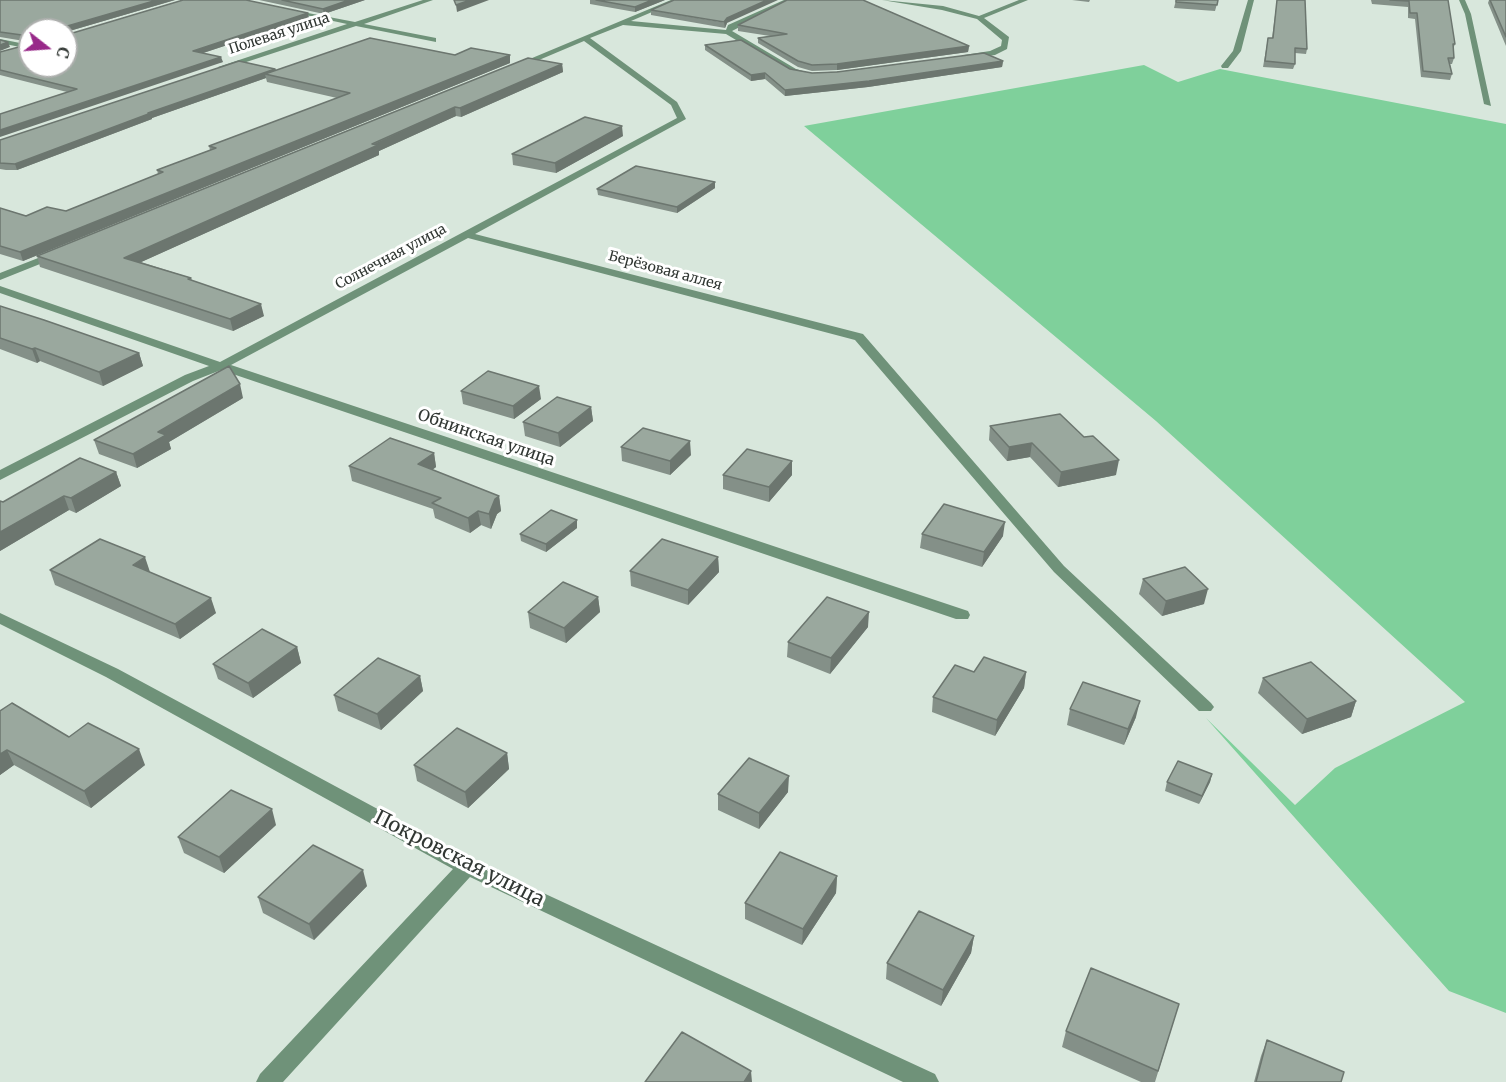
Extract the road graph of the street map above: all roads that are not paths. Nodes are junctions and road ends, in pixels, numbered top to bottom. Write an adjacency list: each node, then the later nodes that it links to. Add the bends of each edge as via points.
1 (430, 0): 11 (street, Полевая улица)
2 (677, 0): 10 (street)
3 (789, 0): 12 (street, via 731,27)
4 (885, 0): 9 (street, via 943,8)
5 (1251, 0): 20 (street, via 1237,51)
6 (1462, 0): 24 (street)
7 (1022, 1): 9 (street)
8 (281, 8): 11 (street)
9 (979, 18): 19 (street, via 1006,39 1004,47)
10 (622, 23): 12 (street); 13 (street)
11 (352, 24): 14 (street); 22 (street, Полевая улица)
12 (728, 32): 23 (street, via 794,71)
13 (585, 38): 21 (street); 25 (street, Солнечная улица, via 674,104 682,119)
14 (433, 40)
15 (0, 41): 16 (street)
16 (18, 44)
17 (18, 49): 18 (street)
18 (10, 52)
19 (959, 58)
20 (1225, 66)
21 (508, 69)
22 (213, 70)
23 (820, 75)
24 (1488, 104)
25 (464, 234): 29 (street, Солнечная улица); 33 (street, Берёзовая аллея, via 859,338 1059,569)
26 (66, 250): 27 (street)
27 (0, 277)
28 (0, 289): 29 (street, Обнинская улица)
29 (221, 366): 30 (street, Солнечная улица, via 189,378); 31 (street, Обнинская улица)
30 (0, 476)
31 (962, 615)
32 (0, 618): 34 (street, Покровская улица, via 112,673)
33 (1205, 707)
34 (467, 867): 35 (street); 36 (street, Покровская улица)
35 (268, 1082)
36 (927, 1082)

